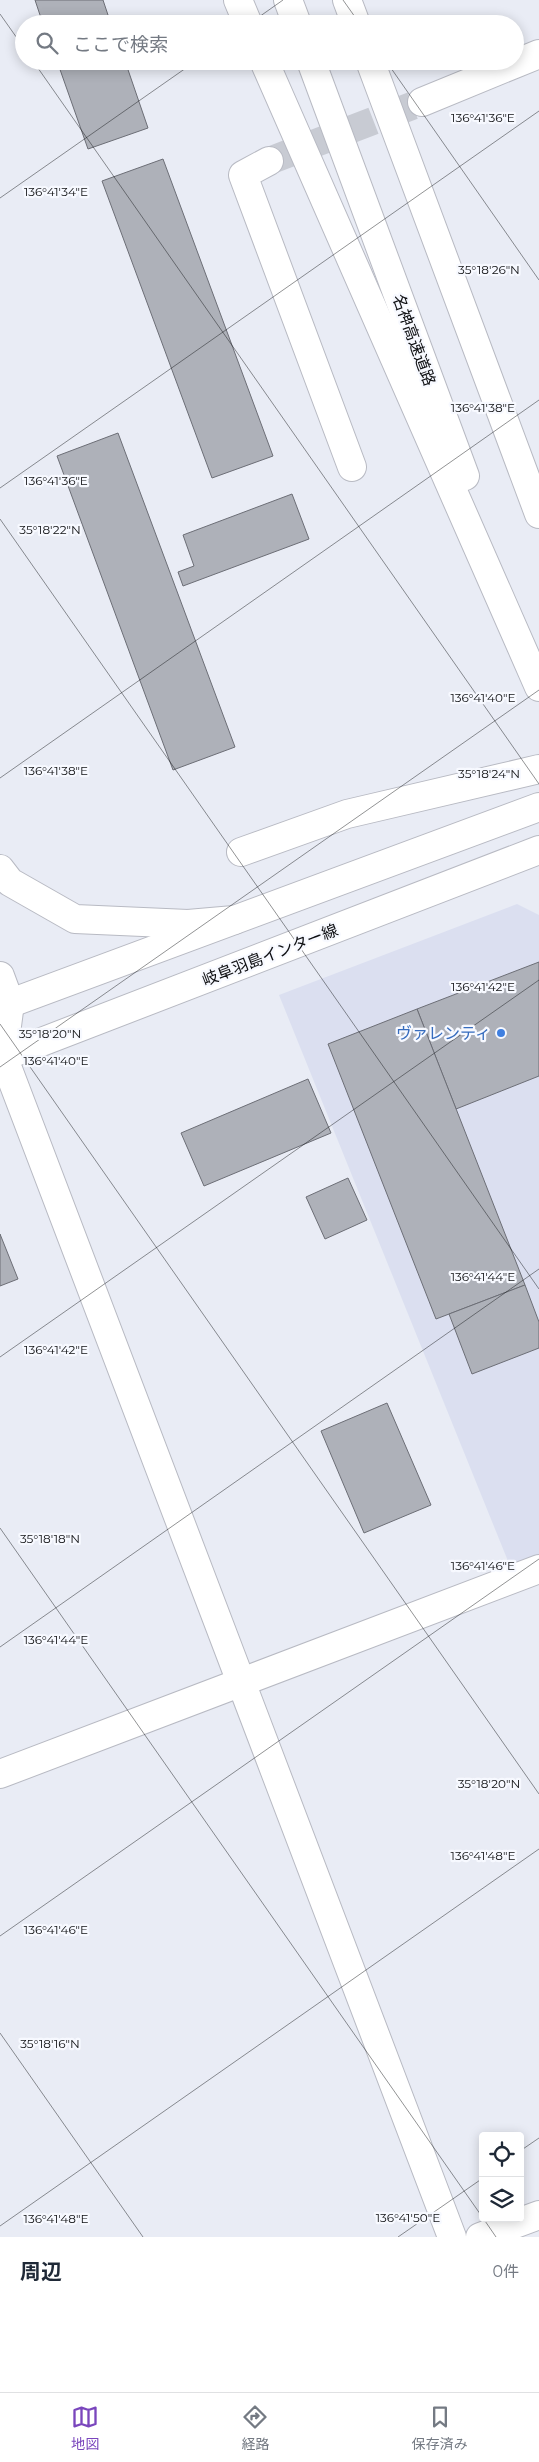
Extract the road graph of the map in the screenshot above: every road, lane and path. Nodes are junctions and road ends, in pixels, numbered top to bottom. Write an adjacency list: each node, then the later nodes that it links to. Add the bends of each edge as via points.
1 (238, 0): 4 (main road)
2 (288, 0): 5 (main road)
3 (347, 0): 6 (main road)
4 (244, 15)
5 (294, 15)
6 (353, 15)
7 (539, 54): 8 (main road)
8 (524, 60)
9 (268, 70): 18 (main road)
10 (313, 70): 17 (main road, 名神高速道路)
11 (373, 70): 16 (main road)
12 (500, 70): 13 (main road)
13 (422, 102)
14 (269, 161): 15 (main road, via 243,175)
15 (352, 467)
16 (539, 514)
17 (539, 674)
18 (539, 687)
19 (539, 768): 22 (main road, via 347,814)
20 (539, 807): 24 (main road)
21 (539, 850): 27 (main road, 岐阜羽島インター線)
22 (241, 852)
23 (0, 869): 24 (main road, via 10,882 75,919 188,924)
24 (234, 920): 26 (main road)
25 (0, 976): 26 (main road)
26 (5, 1005): 27 (main road)
27 (1, 1056): 29 (main road)
28 (539, 1570): 29 (main road)
29 (242, 1681): 30 (main road); 32 (main road)
30 (0, 1774)
31 (539, 2215): 33 (main road)
32 (452, 2237)
33 (480, 2237)

